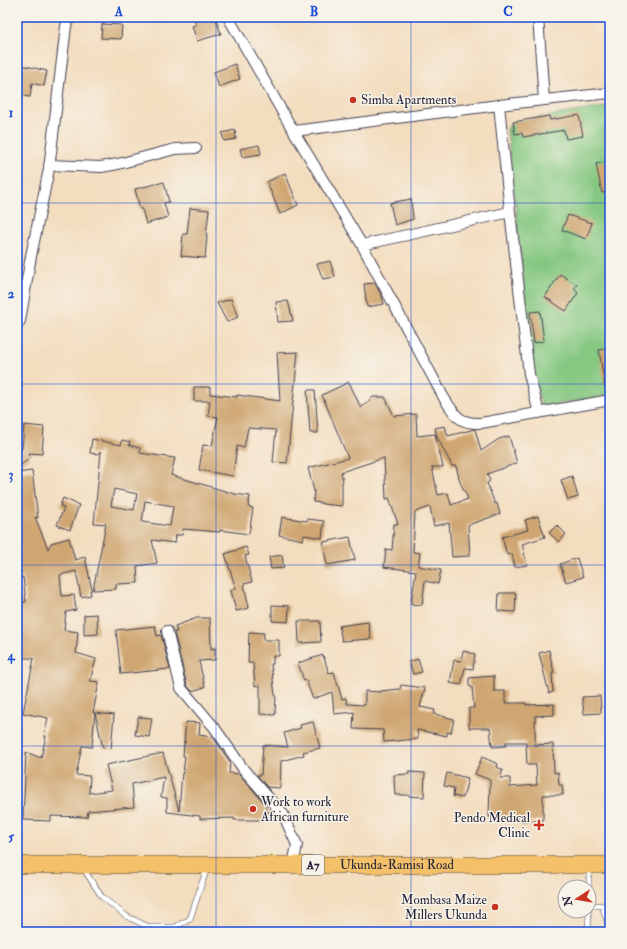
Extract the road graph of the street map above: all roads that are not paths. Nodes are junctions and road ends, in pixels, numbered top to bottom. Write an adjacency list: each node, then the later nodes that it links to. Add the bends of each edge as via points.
1 (70, 17): 9 (street, via 66,26)
2 (228, 17): 7 (street)
3 (538, 17): 5 (street)
4 (610, 94): 5 (street)
5 (544, 100): 6 (street)
6 (499, 105): 7 (street); 10 (street)
7 (294, 131): 11 (street)
8 (196, 148): 9 (street, via 175,150 101,167)
9 (49, 165): 12 (street)
10 (510, 212): 11 (street); 14 (street, via 529,374)
11 (362, 245): 14 (street, via 455,415 465,422 474,424)
12 (17, 326)
13 (610, 400): 14 (street)
14 (539, 413)
15 (166, 630): 19 (street, via 181,688 244,770 283,814 297,845)
16 (81, 864): 17 (highway, Ukunda-Ramisi Road / A7); 18 (highway, Ukunda-Ramisi Road / A7); 18 (lane, via 102,897 126,916 149,927 175,927 190,919)
17 (17, 865)
18 (208, 865): 19 (highway, Ukunda-Ramisi Road / A7)
19 (293, 865): 20 (highway, Ukunda-Ramisi Road / A7)
20 (589, 865): 21 (highway, Ukunda-Ramisi Road / A7); 22 (lane)
21 (610, 865)
22 (589, 879)
23 (597, 906): 24 (lane)
24 (602, 906): 25 (lane); 27 (lane)
25 (610, 906)
26 (589, 919): 28 (lane)
27 (610, 929)
28 (588, 932)

